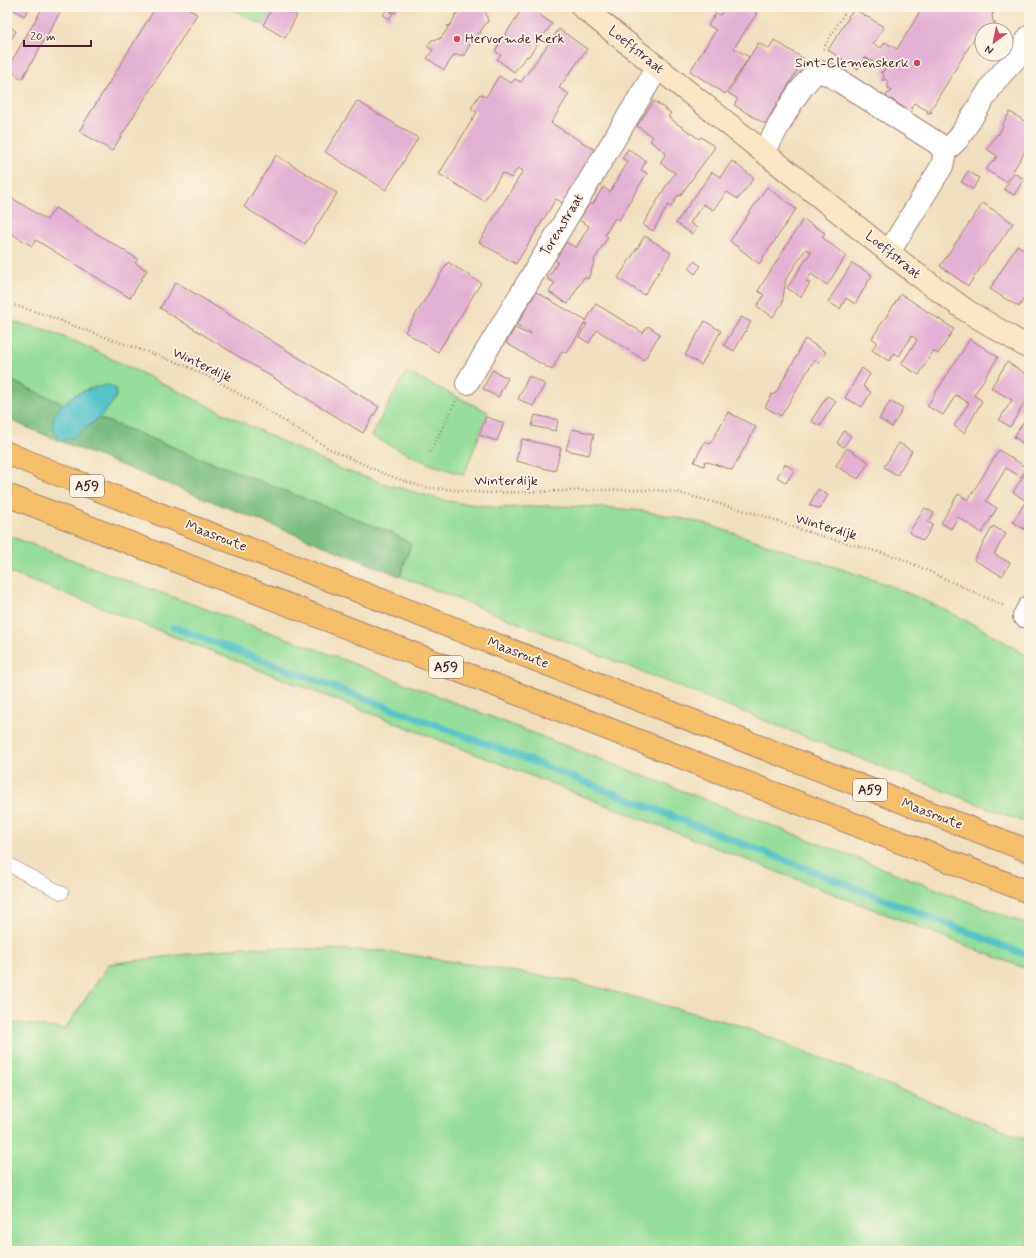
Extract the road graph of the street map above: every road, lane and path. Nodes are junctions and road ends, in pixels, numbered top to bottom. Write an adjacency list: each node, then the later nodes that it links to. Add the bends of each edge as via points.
1 (582, 7): 4 (main road, Loeffstraat)
2 (848, 7): 5 (path, via 823,47)
3 (1029, 37): 7 (street, via 1017,56 995,81 958,139)
4 (658, 67): 6 (main road, Loeffstraat); 11 (street, Torenstraat)
5 (817, 71): 6 (street, via 807,80); 7 (street, via 830,75 937,142)
6 (764, 152): 8 (main road, Loeffstraat)
7 (944, 152): 8 (street, via 942,166)
8 (889, 252): 10 (main road, Loeffstraat, via 967,311)
9 (7, 303): 15 (path, Winterdijk, via 184,364 221,382 330,449 387,475 423,487 488,493 597,490 676,492 900,558 988,598)
10 (1029, 348)
11 (467, 383): 12 (path)
12 (430, 452)
13 (7, 453): 16 (highway, Maasroute / A59, via 160,515)
14 (7, 495): 18 (highway, A59)
15 (1026, 612)
16 (1029, 852)
17 (7, 863): 19 (lane)
18 (1029, 892)
19 (62, 893)

